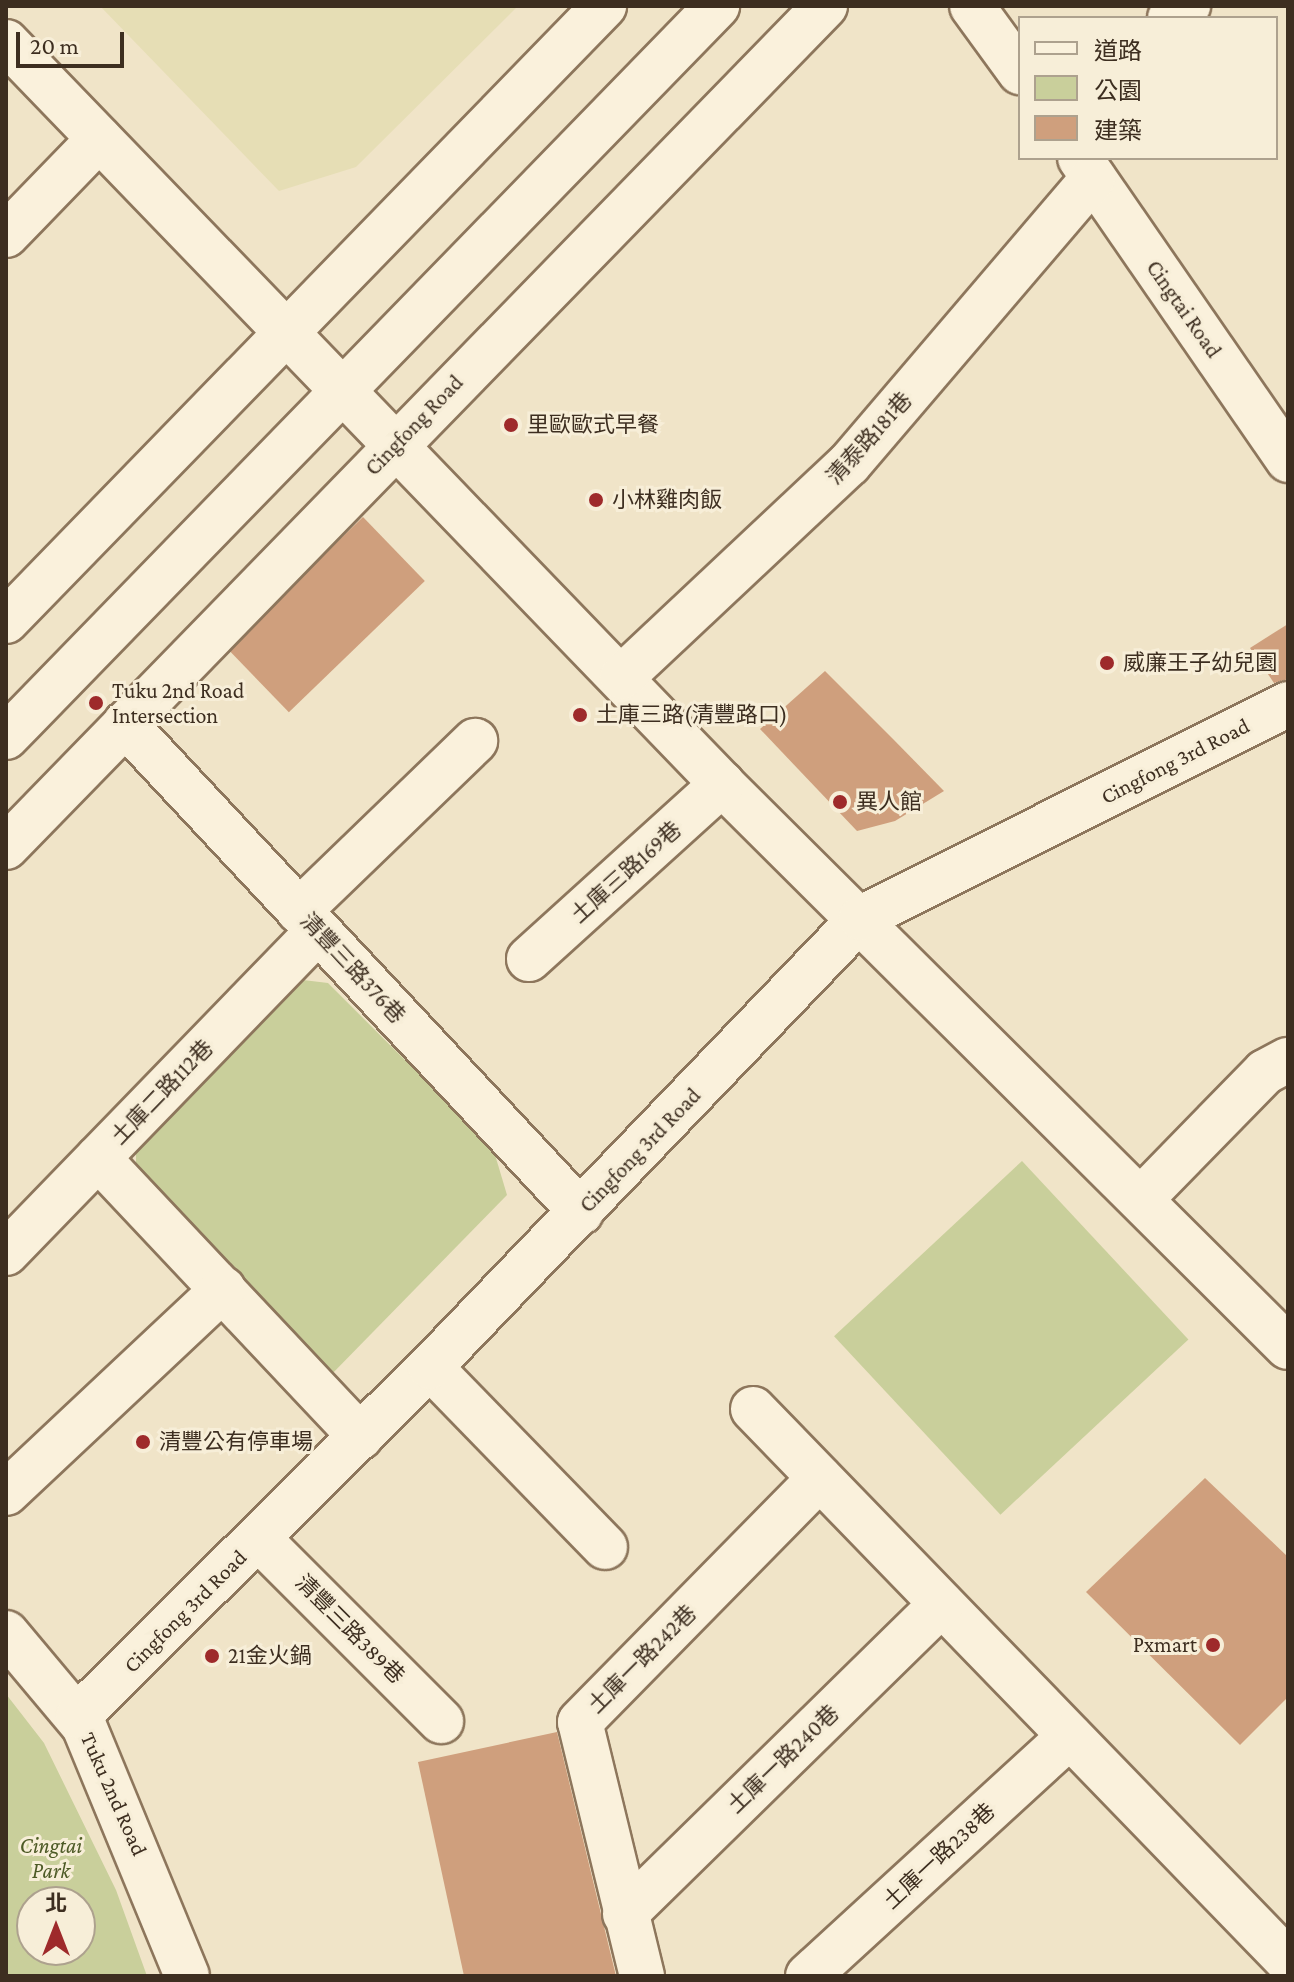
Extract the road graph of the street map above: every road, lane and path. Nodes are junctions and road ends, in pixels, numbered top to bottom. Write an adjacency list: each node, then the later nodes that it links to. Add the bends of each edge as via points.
1 (604, 6): 10 (street)
2 (717, 6): 11 (street)
3 (825, 6): 12 (street, Cingfong Road)
4 (972, 6): 6 (street)
5 (6, 42): 7 (street)
6 (1018, 69)
7 (99, 139): 9 (street); 10 (street)
8 (1086, 168): 13 (street, Cingtai Road); 15 (street, 清泰路181巷, via 849,464)
9 (6, 235)
10 (289, 333): 11 (street); 14 (street)
11 (343, 390): 12 (street); 18 (street)
12 (395, 443): 15 (street); 17 (street, Cingfong Road)
13 (1288, 460)
14 (6, 621)
15 (622, 677): 20 (street)
16 (1288, 704): 22 (street, Cingfong 3rd Road)
17 (125, 724): 21 (street, Cingfong Road); 23 (street, 清豐三路376巷)
18 (6, 737)
19 (475, 741): 23 (street, 土庫二路112巷)
20 (722, 784): 22 (street); 24 (street, 土庫三路169巷)
21 (6, 847)
22 (861, 918): 27 (street); 28 (street, Cingfong 3rd Road)
23 (309, 921): 26 (street, 土庫二路112巷); 28 (street, 清豐三路376巷)
24 (529, 959)
25 (1288, 1060): 27 (street, via 1265,1072)
26 (98, 1158): 29 (street, 土庫二路112巷); 30 (street)
27 (1141, 1199): 31 (street)
28 (581, 1212): 32 (street, Cingfong 3rd Road)
29 (6, 1253)
30 (223, 1289): 34 (street); 36 (street)
31 (1288, 1347)
32 (430, 1367): 34 (street, Cingfong 3rd Road); 38 (street)
33 (753, 1409): 35 (street)
34 (361, 1437): 37 (street, Cingfong 3rd Road)
35 (820, 1478): 39 (street); 44 (street, 土庫一路242巷, via 580,1722)
36 (6, 1493)
37 (258, 1538): 41 (street, Cingfong 3rd Road); 42 (street, 清豐三路389巷)
38 (605, 1547)
39 (942, 1604): 43 (street); 44 (street, 土庫一路240巷)
40 (6, 1633): 41 (street, Tuku 2nd Road)
41 (78, 1716): 46 (street, Tuku 2nd Road, via 124,1811)
42 (441, 1721)
43 (1070, 1736): 45 (street); 48 (street, 土庫一路238巷)
44 (625, 1914): 47 (street, 土庫一路242巷)
45 (1288, 1961)
46 (187, 1976)
47 (642, 1976)
48 (808, 1976)

